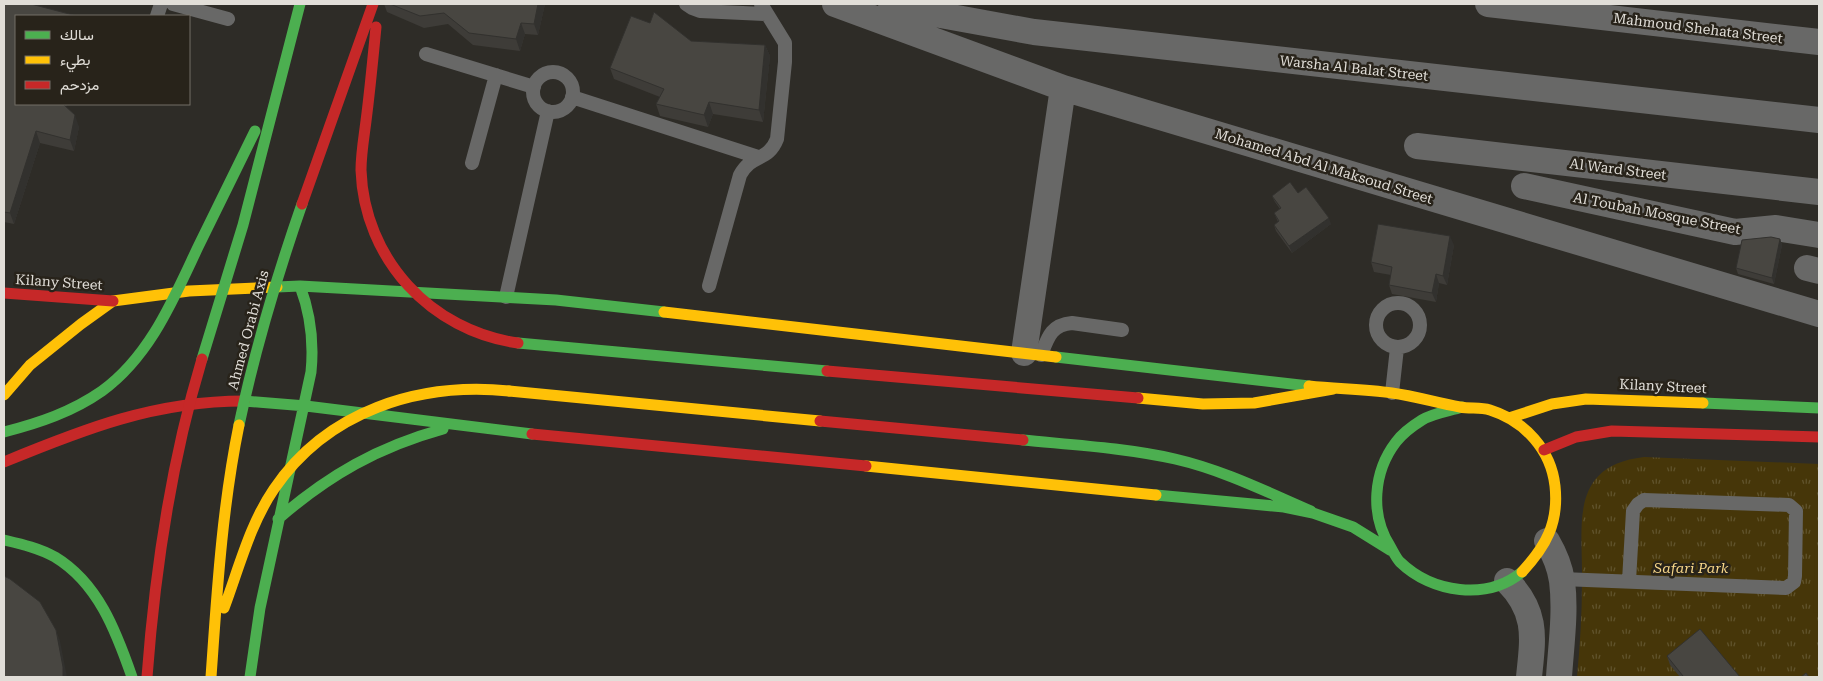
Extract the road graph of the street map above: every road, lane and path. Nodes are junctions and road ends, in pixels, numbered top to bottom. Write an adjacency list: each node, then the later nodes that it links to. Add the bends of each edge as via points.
1 (173, 4): 10 (lane)
2 (300, 4): 13 (main road, bridge)
3 (373, 4): 55 (main road, Ahmed Orabi Axis, bridge, via 281,265 247,387 225,510)
4 (379, 4): 35 (main road, bridge, via 362,148 368,217 376,238 400,278 434,310 474,332 496,339 544,346 1203,404 1254,402)
5 (686, 4): 9 (lane, via 700,11)
6 (835, 4): 16 (street, Mohamed Abd Al Maksoud Street)
7 (891, 4): 19 (street, Warsha Al Balat Street, via 1034,32)
8 (1488, 4): 11 (street, Mahmoud Shehata Street)
9 (764, 9): 21 (lane, via 785,43 785,62 777,139 774,148)
10 (228, 19)
11 (1819, 42)
12 (426, 54): 14 (lane)
13 (283, 74): 43 (main road, bridge, via 166,314 141,354 125,372 88,401 46,420); 57 (main road, bridge, via 178,454 157,579)
14 (496, 75): 15 (lane); 22 (lane)
15 (534, 87): 17 (lane, via 543,75 558,73 570,82); 18 (lane, via 536,102)
16 (1063, 88): 31 (street, Mohamed Abd Al Maksoud Street); 34 (street)
17 (572, 97): 18 (lane, via 563,109); 21 (lane)
18 (548, 111): 29 (lane)
19 (1819, 120)
20 (1417, 146): 24 (street, Al Ward Street)
21 (758, 157): 27 (lane, via 750,161 740,175)
22 (472, 162)
23 (1524, 186): 25 (street, Al Toubah Mosque Street, via 1735,232 1770,228)
24 (1819, 192)
25 (1819, 235)
26 (300, 286): 29 (main road, Kilany Street); 30 (main road, Kilany Street, via 189,291); 38 (main road, via 309,311 313,337 311,372)
27 (709, 286)
28 (4, 293): 30 (main road, Kilany Street)
29 (506, 297): 34 (main road, Kilany Street)
30 (113, 301): 37 (main road, via 12,379)
31 (1819, 314)
32 (1122, 330): 34 (lane, via 1064,324 1050,334)
33 (1397, 348): 36 (lane)
34 (1033, 354): 35 (main road, Kilany Street)
35 (1333, 389): 36 (main road)
36 (1392, 392): 39 (main road)
37 (4, 395)
38 (303, 406): 42 (main road); 46 (main road, via 241,401 167,407 111,420); 48 (main road)
39 (1462, 407): 41 (main road, via 1478,408); 51 (main road, via 1446,409 1415,423 1391,447 1382,463 1377,479 1376,515)
40 (1819, 408): 41 (main road, Kilany Street, via 1598,398 1552,403)
41 (1509, 418): 45 (main road, via 1522,426)
42 (455, 426): 47 (main road); 48 (main road, via 399,441 347,466 322,482)
43 (4, 432)
44 (1819, 437): 45 (main road, via 1612,431 1576,437)
45 (1544, 450): 50 (main road, via 1557,486 1558,504)
46 (4, 462)
47 (1311, 511): 51 (main road, via 1355,527); 55 (main road, bridge, via 1224,473 1133,450 482,389 429,392 403,397 354,418 310,448 292,467 275,488 252,532)
48 (278, 519): 59 (main road)
49 (4, 540): 56 (main road, via 45,552 80,576 106,609)
50 (1547, 541): 52 (street); 53 (main road, via 1524,571)
51 (1390, 550): 53 (main road, via 1409,570 1433,585 1452,590 1490,588)
52 (1562, 579): 54 (lane); 61 (street)
53 (1508, 581): 60 (street, via 1529,614 1532,639)
54 (1629, 581): 54 (lane, via 1786,588 1794,582 1795,576 1796,511 1789,505 1644,500 1633,511)
55 (214, 635): 58 (main road, Ahmed Orabi Axis, bridge)
56 (132, 677)
57 (147, 677)
58 (212, 677)
59 (250, 677)
60 (1529, 677)
61 (1559, 677)

